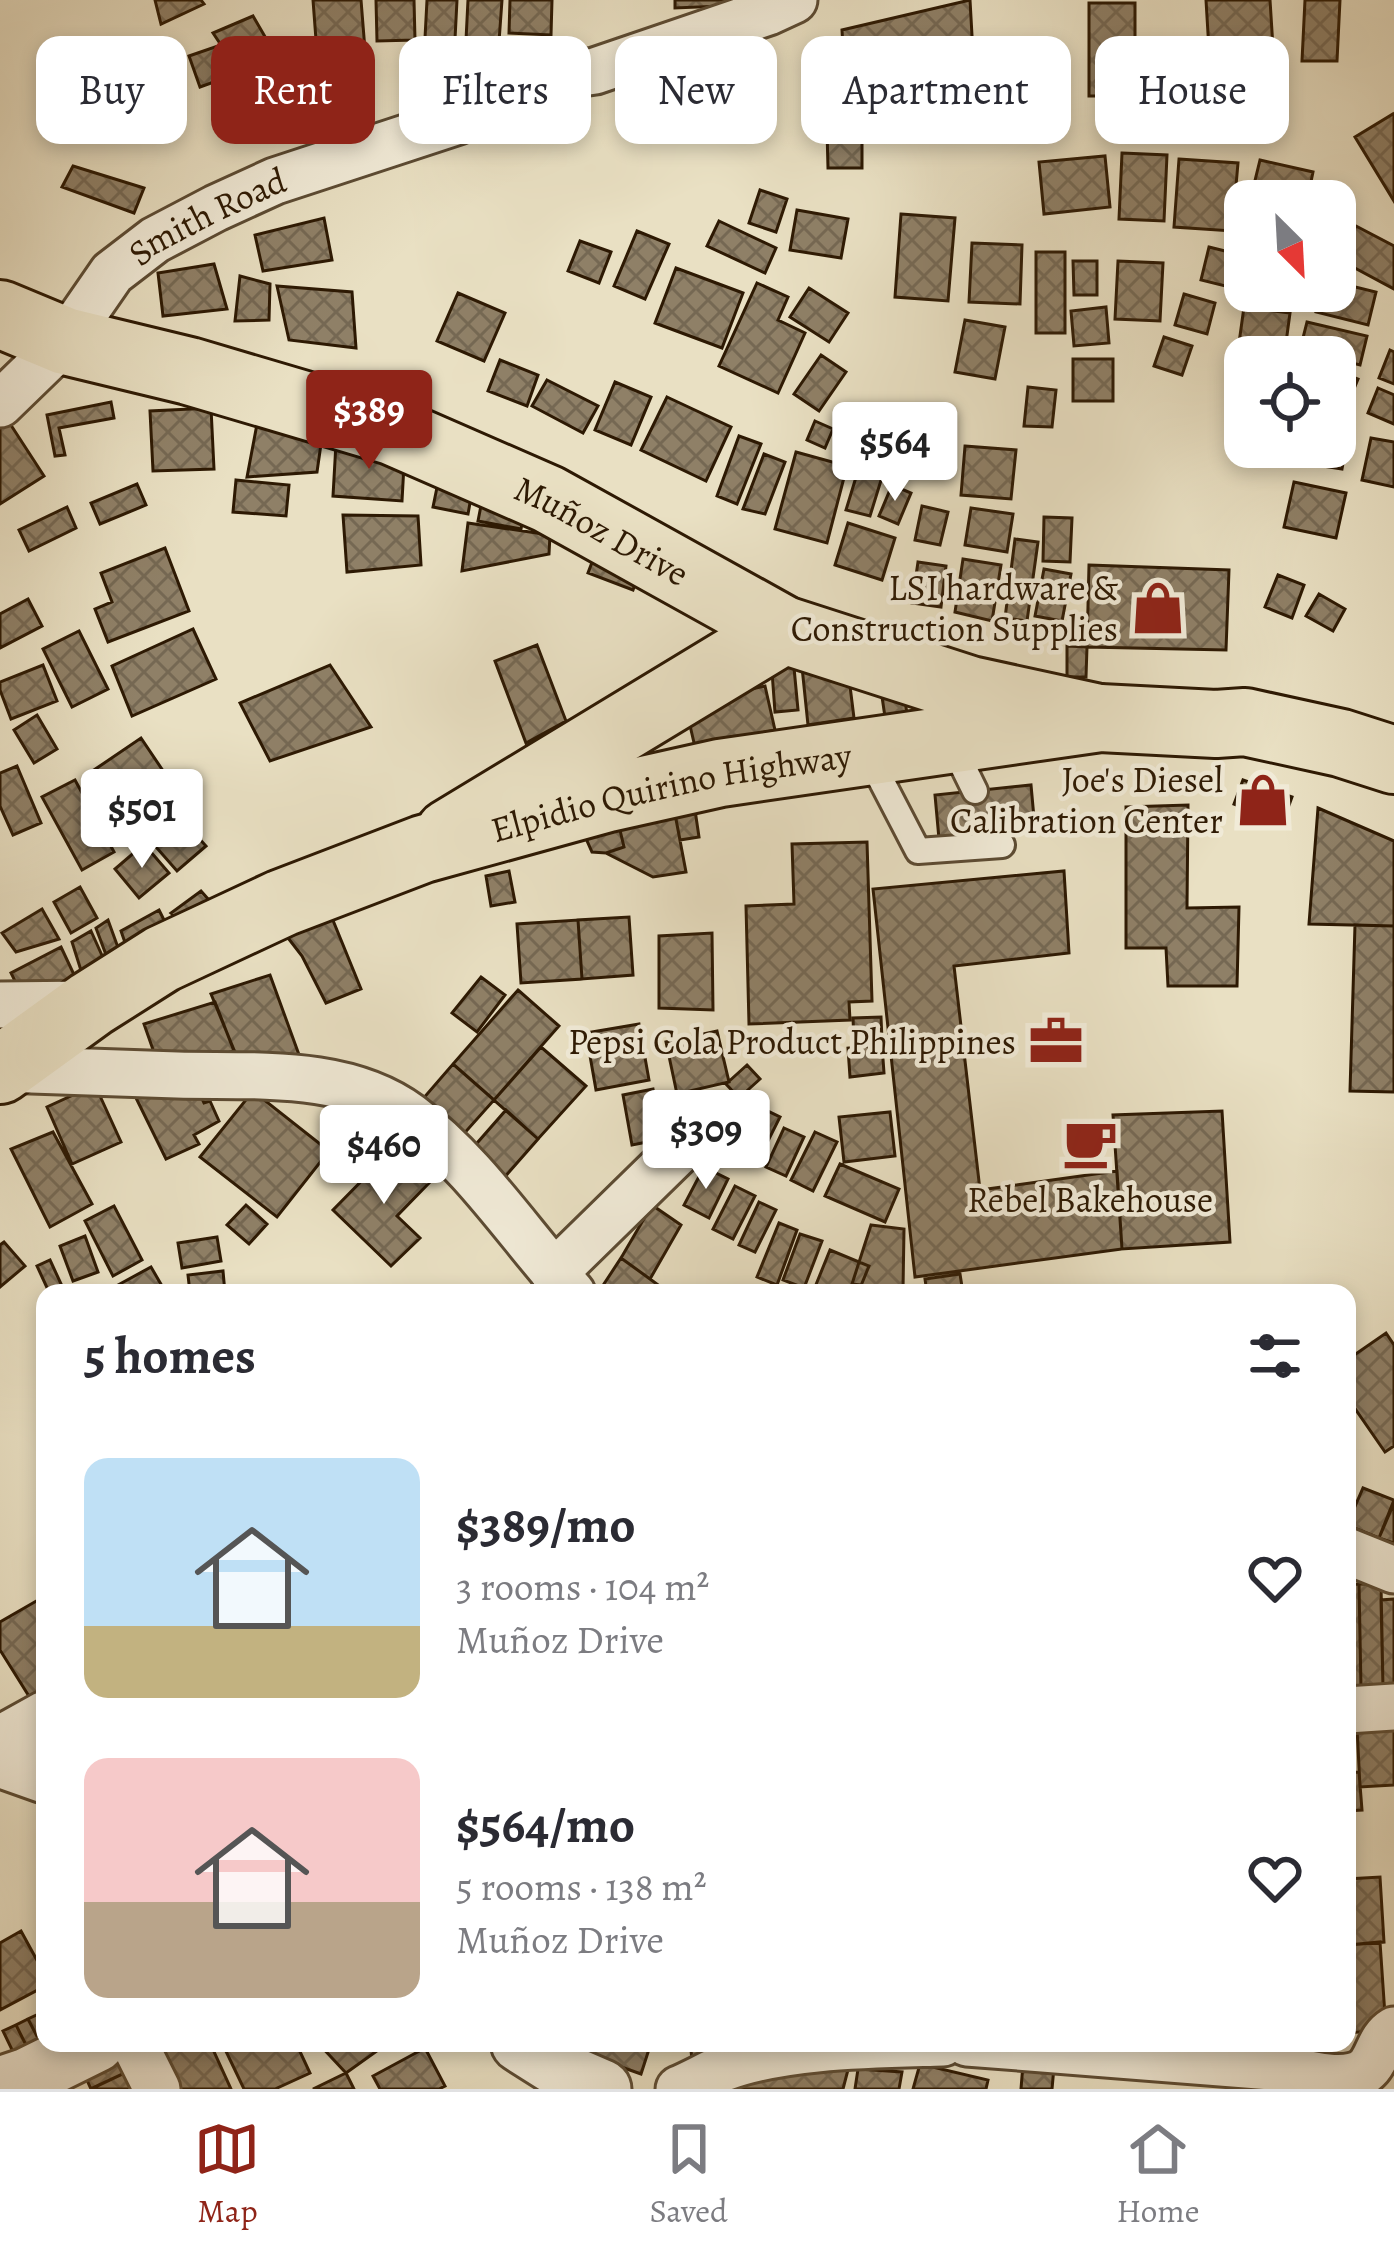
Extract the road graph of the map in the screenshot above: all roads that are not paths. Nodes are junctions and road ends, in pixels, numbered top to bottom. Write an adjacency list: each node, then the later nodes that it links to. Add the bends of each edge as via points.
1 (794, 0): 3 (street, Smith Road, via 595,71 519,82 458,121 216,208 112,273)
2 (0, 314): 3 (main road, Muñoz Drive)
3 (65, 341): 4 (street, Smith Road); 5 (main road, Muñoz Drive, via 392,431 548,499)
4 (0, 404)
5 (784, 630): 6 (main road, Muñoz Drive, via 970,690); 10 (main road)
6 (1100, 718): 7 (main road, Elpidio Quirino Highway, via 963,766); 8 (main road, Elpidio Quirino Highway, via 1246,722)
7 (867, 753): 9 (lane, via 918,851 1002,845); 10 (main road, Elpidio Quirino Highway, via 720,773)
8 (1394, 760)
9 (996, 833)
10 (423, 849): 11 (main road, Elpidio Quirino Highway, via 162,959)
11 (1, 1048): 13 (street, via 375,1094 457,1158)
12 (689, 1141): 13 (street)
13 (563, 1283)
14 (1356, 1555): 15 (street)
15 (1394, 1570)
16 (1394, 1707): 17 (street)
17 (1356, 1709)
18 (36, 1719): 19 (street)
19 (0, 1739)
20 (0, 1758): 21 (street)
21 (36, 1771)
22 (1394, 2030): 27 (street, via 1372,2066 1353,2076)
23 (78, 2052): 28 (street)
24 (139, 2052): 29 (street)
25 (534, 2052): 30 (street)
26 (808, 2052): 31 (street, via 722,2069)
27 (1081, 2052)
28 (0, 2086)
29 (158, 2089)
30 (602, 2089)
31 (679, 2089)

